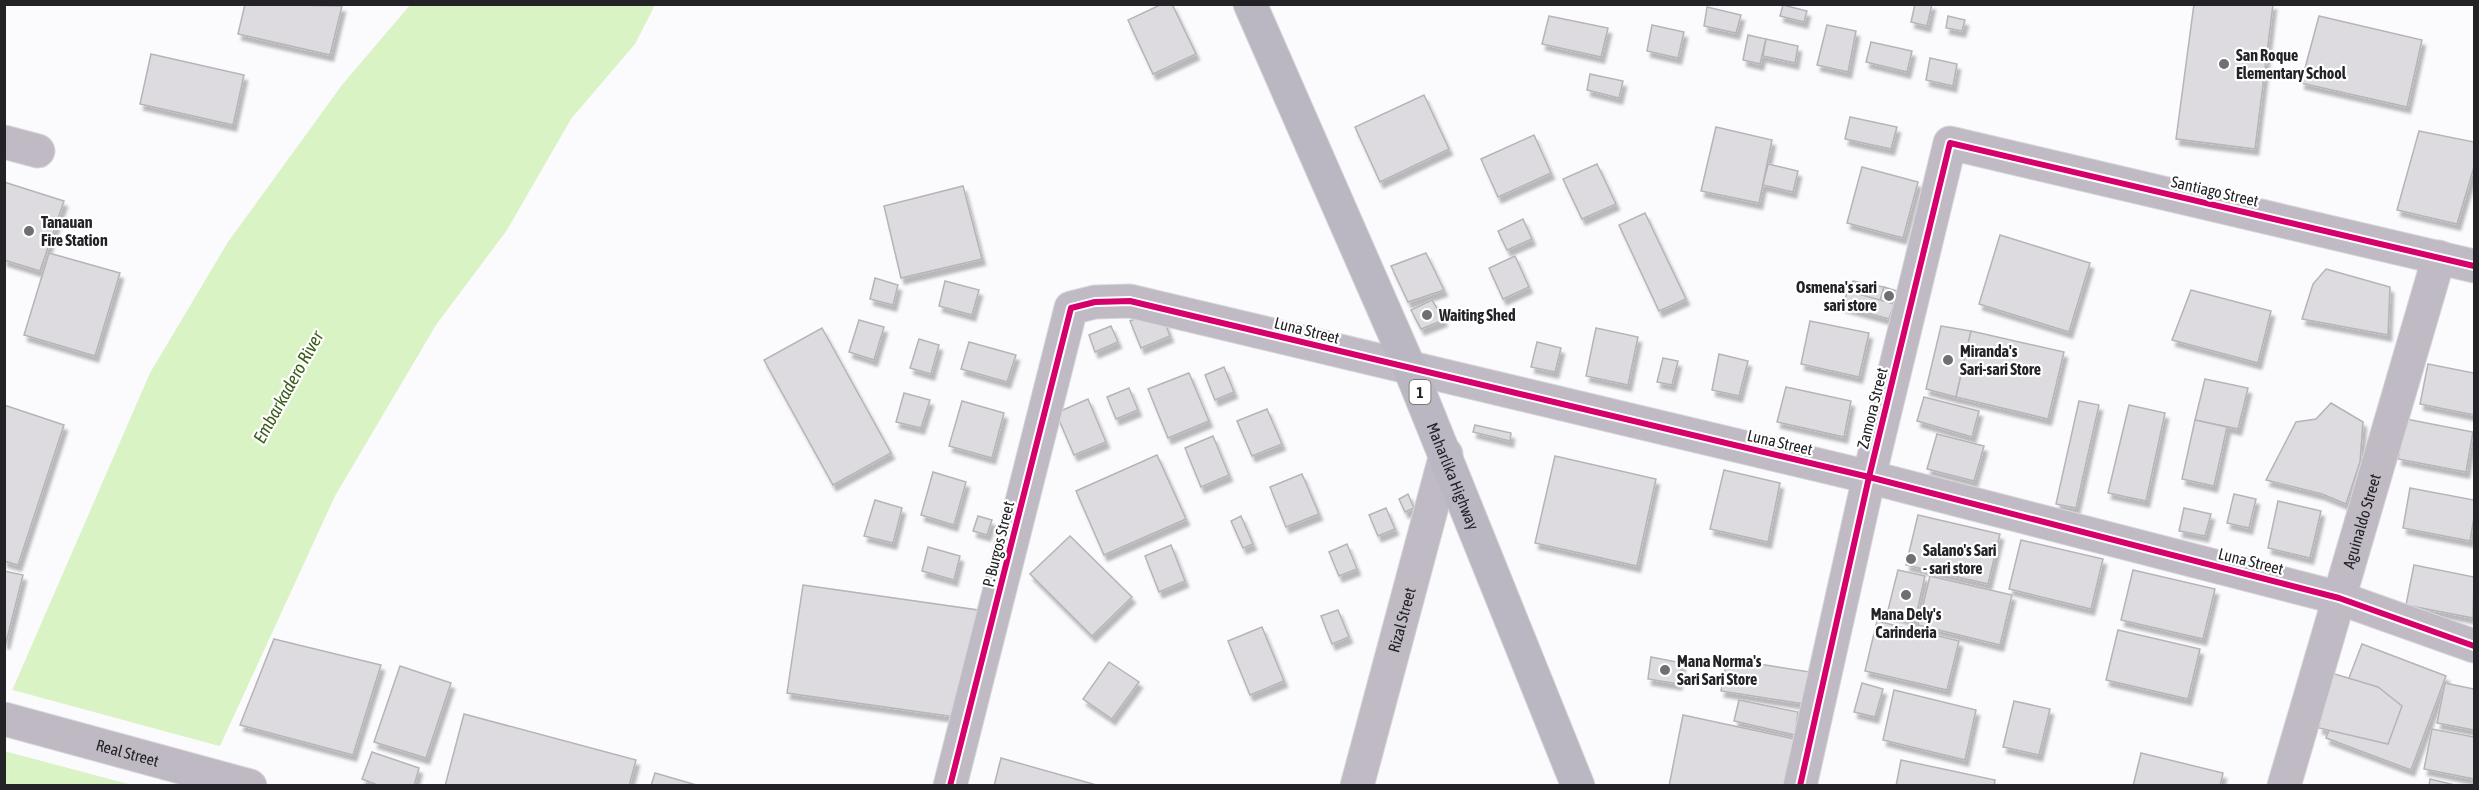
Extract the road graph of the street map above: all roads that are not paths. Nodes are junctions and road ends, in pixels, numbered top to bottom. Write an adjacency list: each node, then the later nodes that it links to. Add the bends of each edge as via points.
1 (1250, 4): 8 (highway, Maharlika Highway / 1)
2 (4, 142): 4 (street)
3 (1950, 143): 5 (street, Santiago Street); 10 (street, Zamora Street)
4 (38, 151)
5 (2439, 257): 6 (street, Santiago Street); 11 (street, Aguinaldo Street)
6 (2475, 266)
7 (1071, 308): 8 (street, Luna Street, via 1095,302 1130,301); 15 (street, P. Burgos Street)
8 (1410, 369): 9 (highway, Maharlika Highway / 1); 10 (street, Luna Street)
9 (1446, 454): 16 (street, Rizal Street); 17 (highway, Maharlika Highway / 1)
10 (1869, 477): 11 (street, Luna Street); 18 (street, Zamora Street)
11 (2339, 598): 12 (street, Luna Street); 19 (street, Aguinaldo Street)
12 (2475, 646)
13 (4, 719): 14 (main road, Real Street)
14 (237, 782)
15 (951, 786)
16 (1357, 786)
17 (1578, 786)
18 (1800, 786)
19 (2284, 786)

